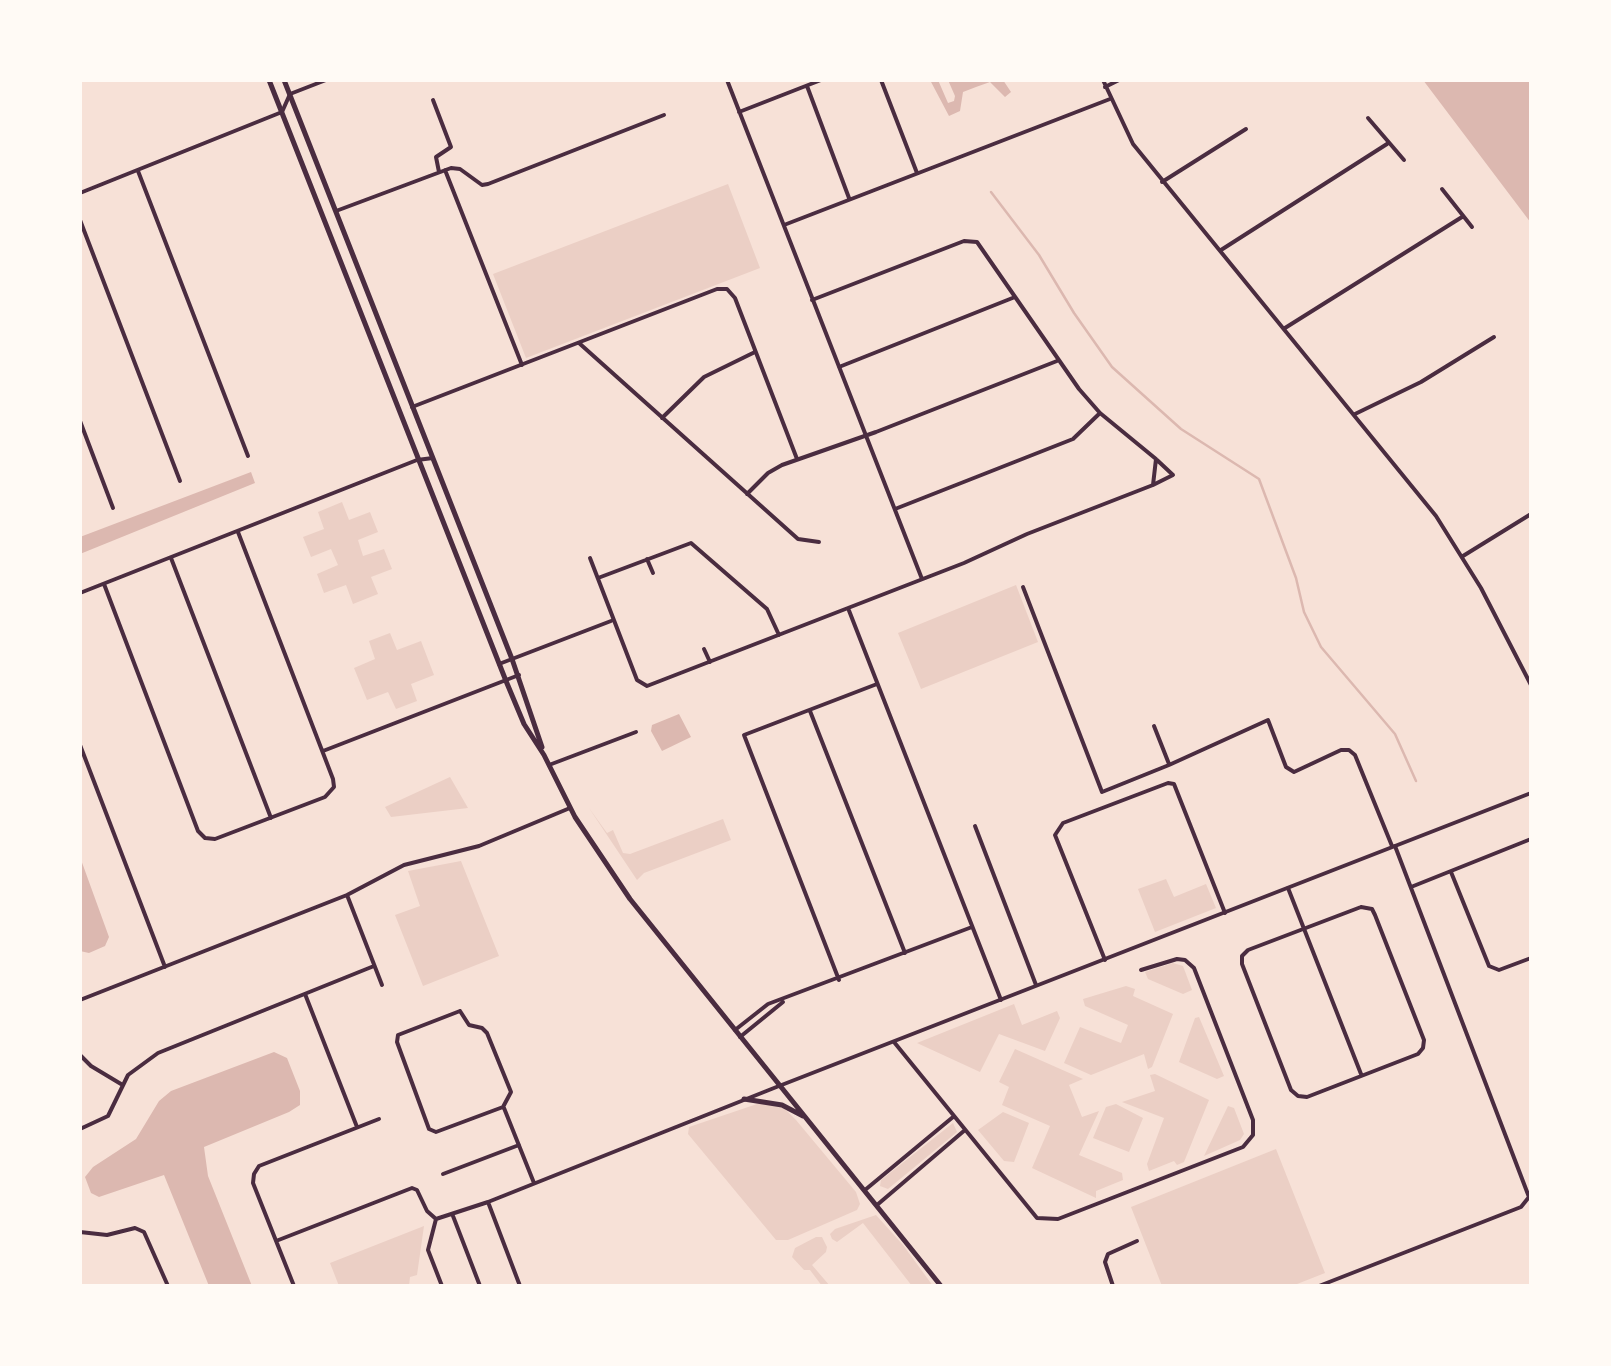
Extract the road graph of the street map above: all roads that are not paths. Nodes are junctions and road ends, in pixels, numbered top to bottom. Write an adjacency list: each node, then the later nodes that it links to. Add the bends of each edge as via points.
1 (269, 80): 14 (main road)
2 (284, 80): 11 (main road)
3 (326, 80): 11 (street)
4 (727, 80): 15 (street)
5 (822, 80): 9 (street)
6 (881, 80): 23 (street)
7 (1103, 80): 10 (street)
8 (1120, 80): 10 (street)
9 (807, 86): 15 (street); 27 (street)
10 (1106, 87): 13 (street)
11 (290, 94): 14 (street); 28 (main road)
12 (433, 100): 22 (street, via 451,147 436,157)
13 (1110, 100): 23 (street); 24 (street)
14 (282, 112): 21 (street); 53 (main road)
15 (739, 112): 31 (street)
16 (664, 115): 22 (street, via 488,184 460,168)
17 (1368, 118): 19 (street)
18 (1246, 129): 24 (street)
19 (1388, 144): 20 (street); 33 (street)
20 (1404, 160)
21 (138, 171): 26 (street); 49 (street)
22 (442, 171): 28 (street); 41 (street)
23 (917, 173): 27 (street)
24 (1162, 182): 33 (street)
25 (1442, 189): 29 (street)
26 (80, 193)
27 (849, 199): 31 (street)
28 (336, 212): 43 (main road)
29 (1462, 216): 32 (street); 36 (street)
30 (80, 220): 54 (street)
31 (784, 225): 35 (street)
32 (1472, 227)
33 (1221, 250): 36 (street)
34 (1015, 297): 35 (street, via 973,240); 40 (street); 42 (street)
35 (812, 300): 42 (street)
36 (1285, 328): 45 (street)
37 (1494, 337): 45 (street)
38 (579, 343): 39 (street, via 726,288); 41 (street); 46 (street)
39 (756, 351): 46 (street, via 704,377); 51 (street)
40 (1058, 360): 44 (street); 48 (street)
41 (522, 365): 43 (street)
42 (839, 367): 48 (street)
43 (412, 407): 50 (main road)
44 (1100, 413): 52 (street); 58 (street, via 1073,439)
45 (1355, 414): 62 (street)
46 (662, 418): 56 (street)
47 (80, 421): 57 (street)
48 (865, 435): 51 (street); 58 (street)
49 (248, 456)
50 (433, 458): 53 (street); 76 (main road)
51 (797, 459): 56 (street, via 768,473)
52 (1156, 459): 55 (street); 55 (street, via 1173,475)
53 (417, 460): 60 (street); 78 (main road)
54 (180, 481)
55 (1153, 485): 68 (street)
56 (748, 494): 61 (street, via 798,539)
57 (113, 508)
58 (895, 508): 68 (street)
59 (1531, 514): 62 (street)
60 (238, 532): 63 (street); 87 (street)
61 (820, 542)
62 (1463, 556): 82 (street)
63 (171, 558): 69 (street); 93 (street)
64 (590, 558): 67 (street)
65 (648, 559): 66 (street); 67 (street); 74 (street, via 685,544 697,546 767,608)
66 (653, 573)
67 (598, 578): 73 (street)
68 (922, 580): 72 (street)
69 (104, 584): 71 (street); 93 (street, via 198,832 214,838)
70 (1023, 587): 90 (street, via 1102,792)
71 (80, 593)
72 (848, 608): 74 (street); 81 (street)
73 (613, 620): 76 (street); 77 (street, via 643,685)
74 (779, 635): 77 (street)
75 (704, 649): 77 (street)
76 (512, 659): 78 (street); 79 (main road)
77 (710, 662)
78 (499, 664): 80 (main road)
79 (519, 676): 80 (street); 88 (main road)
80 (506, 681): 87 (street); 88 (main road)
81 (877, 684): 83 (street); 102 (street)
82 (1531, 685)
83 (810, 710): 104 (street); 110 (street, via 744,736)
84 (1154, 726): 90 (street)
85 (636, 732): 89 (street)
86 (80, 745): 108 (street)
87 (323, 751): 93 (street, via 332,791)
88 (544, 755): 89 (main road)
89 (549, 764): 92 (main road)
90 (1169, 766): 96 (street, via 1268,720 1294,772 1341,750 1354,755)
91 (1531, 793): 96 (street)
92 (570, 808): 100 (street, via 479,846 404,865); 116 (main road, via 630,899)
93 (271, 818)
94 (975, 826): 112 (street)
95 (1531, 839): 97 (street)
96 (1394, 847): 98 (street); 99 (street)
97 (1451, 872): 98 (street); 105 (street, via 1484,960 1500,970)
98 (1411, 887): 148 (street, via 1528,1201)
99 (1288, 888): 101 (street); 103 (street)
100 (347, 896): 107 (street); 108 (street)
101 (1225, 913): 106 (street); 106 (street, via 1174,784 1063,823 1055,835)
102 (972, 928): 104 (street); 115 (street)
103 (1304, 928): 119 (street); 119 (street, via 1242,956 1291,1090 1307,1097); 119 (street, via 1368,907 1375,914 1424,1048)
104 (906, 954): 110 (street)
105 (1531, 958)
106 (1105, 960): 112 (street)
107 (374, 966): 111 (street); 113 (street)
108 (165, 967): 114 (street)
109 (1141, 970): 129 (street, via 1177,959 1194,968 1253,1122 1248,1144 1047,1221 1037,1218)
110 (839, 980): 116 (street, via 768,1004)
111 (382, 985)
112 (1036, 987): 115 (street)
113 (305, 994): 120 (street, via 158,1053); 127 (street)
114 (80, 1000)
115 (1001, 1000): 117 (street)
116 (736, 1034): 121 (main road)
117 (894, 1042): 121 (street); 124 (street)
118 (80, 1055): 120 (street)
119 (1362, 1076)
120 (122, 1084): 128 (street, via 108,1116)
121 (779, 1086): 122 (street); 125 (main road)
122 (744, 1100): 125 (main road, via 782,1105); 132 (street)
123 (503, 1107): 123 (street, via 511,1092 487,1033 469,1025 464,1013 398,1035 428,1129 436,1132); 130 (street)
124 (953, 1117): 129 (street); 133 (street)
125 (805, 1118): 133 (main road)
126 (379, 1119): 127 (street)
127 (357, 1127): 139 (street, via 259,1166 253,1183)
128 (80, 1129)
129 (965, 1130): 135 (street)
130 (519, 1145): 131 (street); 132 (street)
131 (443, 1174)
132 (534, 1182): 134 (street)
133 (865, 1190): 135 (main road)
134 (488, 1202): 136 (street); 145 (street)
135 (877, 1205): 146 (main road)
136 (453, 1216): 137 (street); 144 (street)
137 (436, 1220): 139 (street, via 412,1188); 143 (street, via 428,1250)
138 (80, 1232): 141 (street, via 141,1230)
139 (276, 1241): 142 (street)
140 (1137, 1241): 147 (street, via 1108,1254)
141 (168, 1286)
142 (294, 1286)
143 (442, 1286)
144 (480, 1286)
145 (520, 1286)
146 (941, 1286)
147 (1113, 1286)
148 (1320, 1286)

